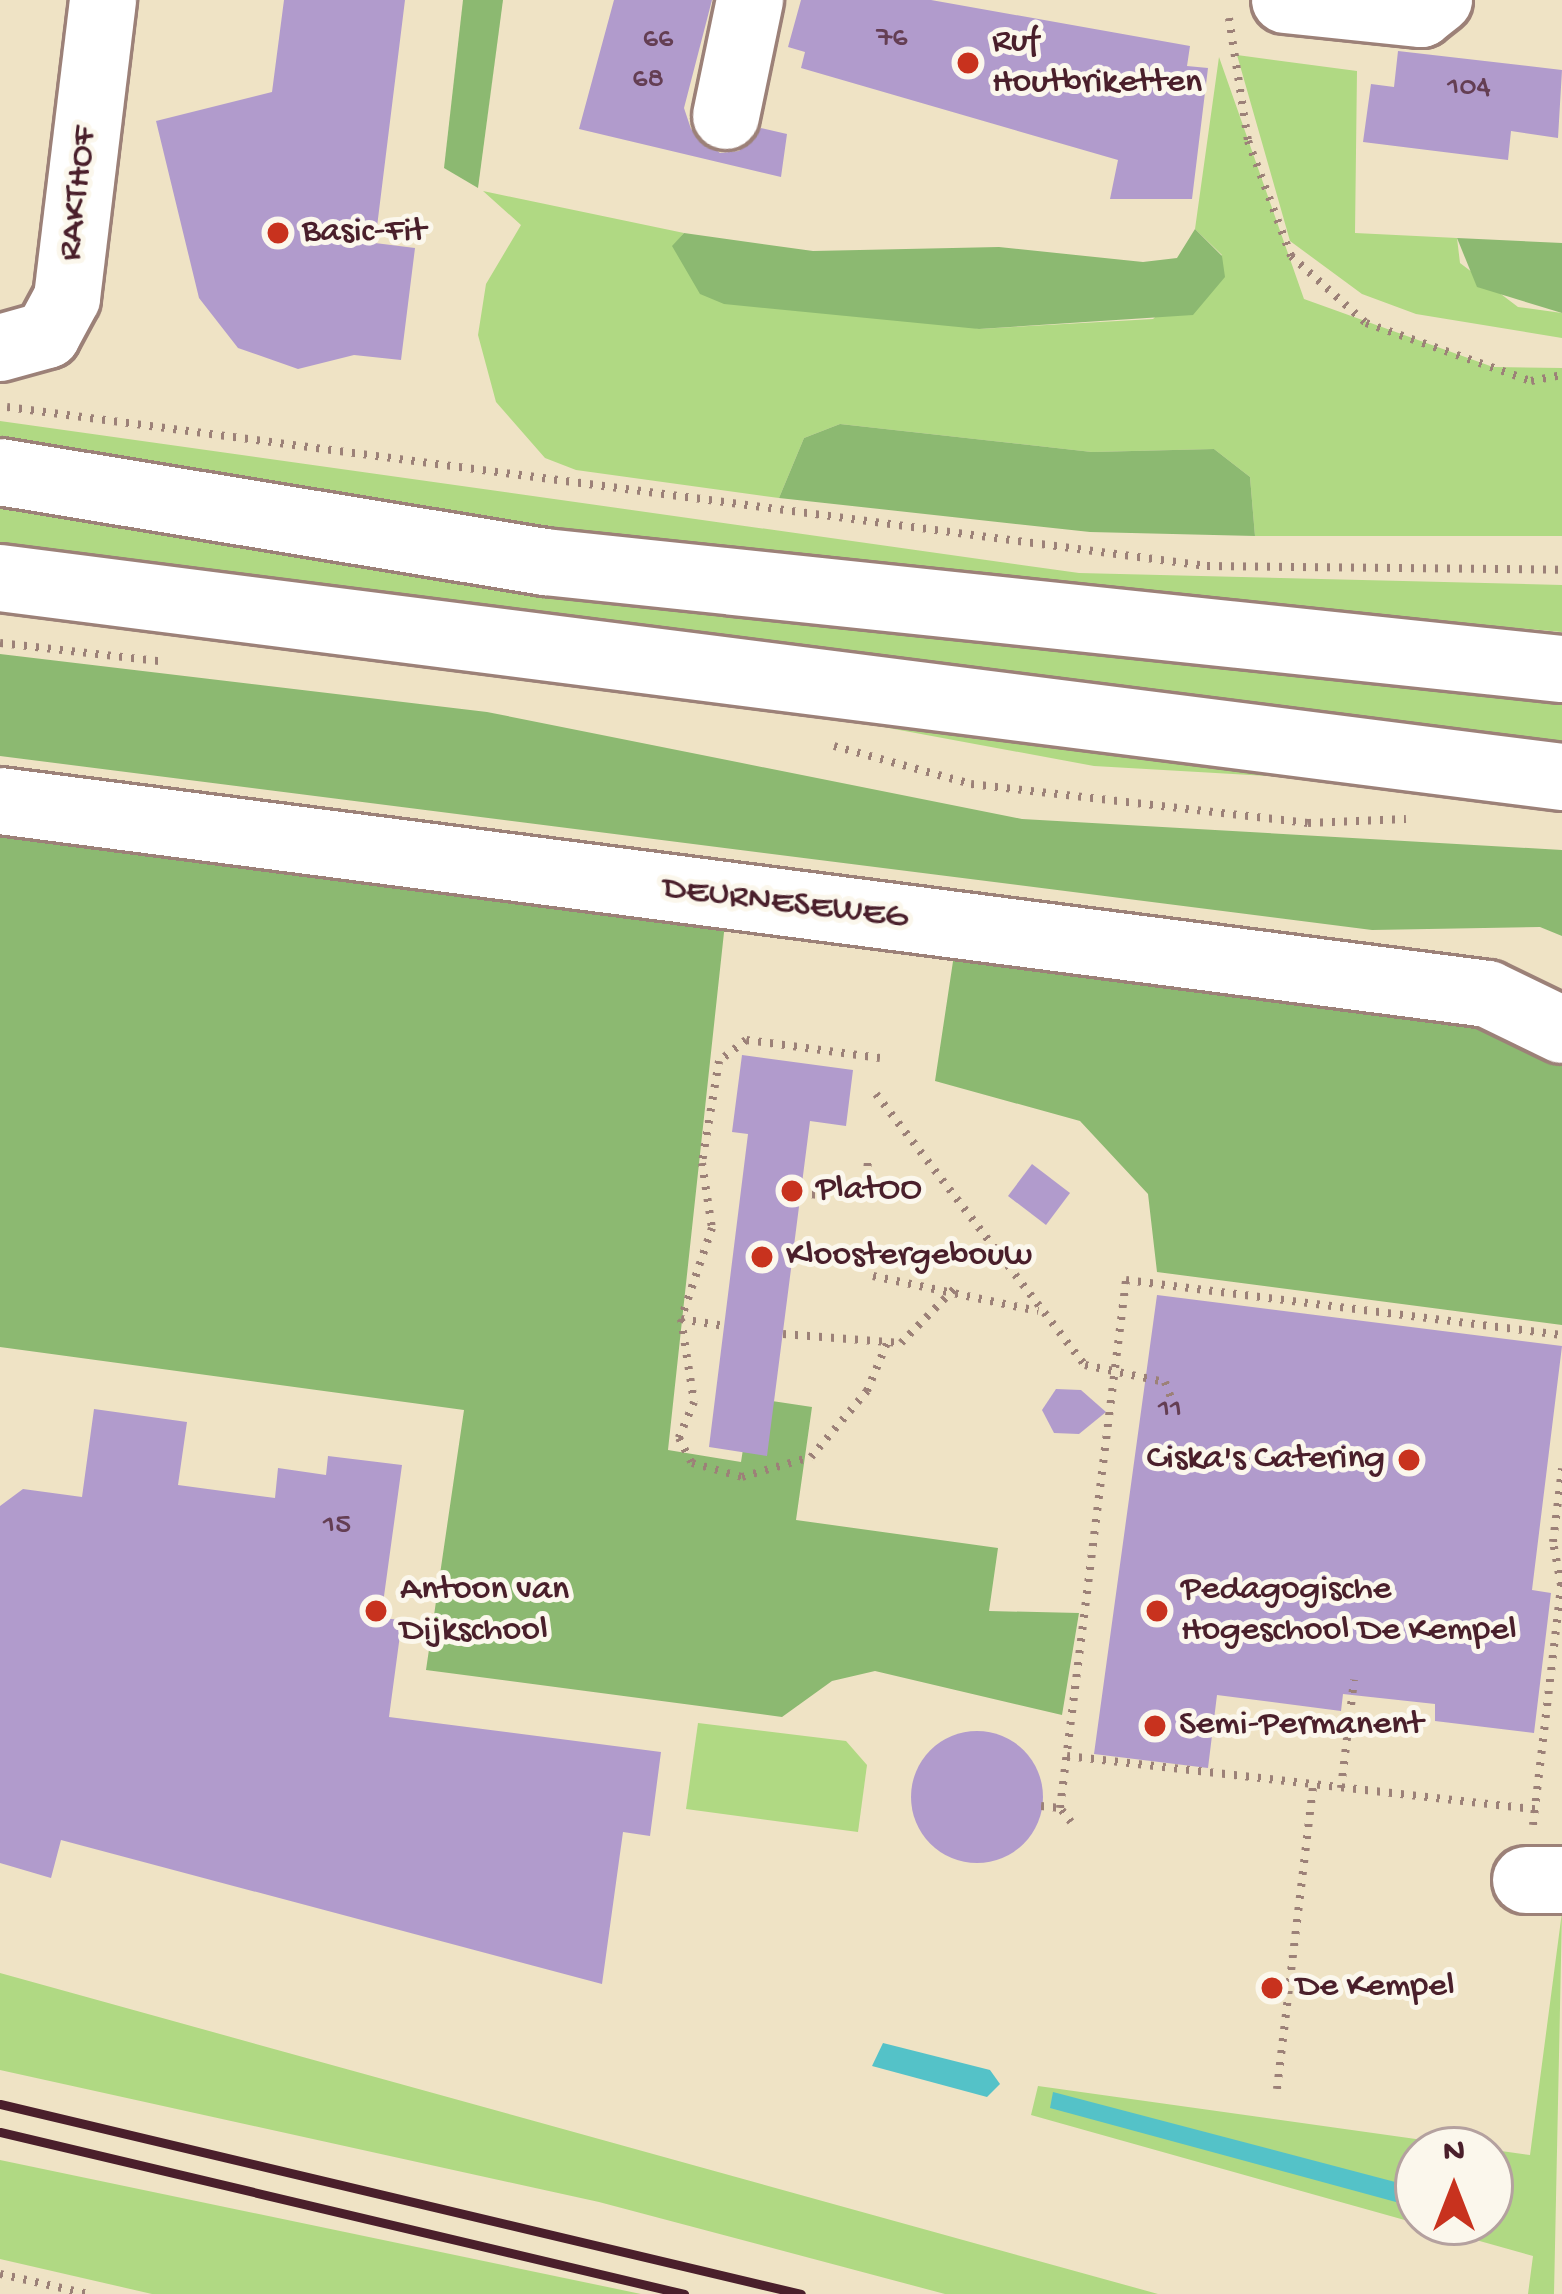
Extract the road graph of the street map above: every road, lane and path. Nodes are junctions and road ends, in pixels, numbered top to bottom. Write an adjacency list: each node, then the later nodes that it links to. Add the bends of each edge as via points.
1 (104, 0): 7 (main road, RAKTHOF, via 67,298 47,334)
2 (750, 0): 6 (main road)
3 (1229, 0): 8 (path, via 1243,120 1291,256 1366,322 1531,381)
4 (1286, 0): 5 (main road, via 1421,14)
5 (1438, 0)
6 (726, 116)
7 (0, 348)
8 (1562, 375)
9 (0, 406): 11 (path, via 1207,566)
10 (0, 472): 15 (main road, via 545,562)
11 (1562, 570)
12 (0, 578): 17 (main road)
13 (0, 643): 14 (path)
14 (166, 662)
15 (1562, 669)
16 (823, 743): 19 (path, via 971,784 1308,823)
17 (1562, 777)
18 (0, 801): 20 (main road, DEURNESEWEG, via 1488,994)
19 (1426, 818)
20 (1562, 1030)
21 (880, 1058): 30 (path, via 746,1040 719,1061 703,1147 712,1228)
22 (875, 1094): 29 (path)
23 (868, 1162): 24 (path)
24 (866, 1178)
25 (800, 1193): 26 (path)
26 (819, 1195)
27 (872, 1276): 28 (path)
28 (957, 1286): 29 (path); 34 (path)
29 (1040, 1312): 35 (path, via 1085,1365)
30 (682, 1319): 31 (path); 34 (path, via 694,1402 680,1438 715,1476 811,1457 867,1391)
31 (724, 1326)
32 (783, 1334): 34 (path)
33 (1562, 1335): 35 (path, via 1126,1280)
34 (887, 1343)
35 (1114, 1375): 36 (path, via 1165,1382); 39 (path)
36 (1172, 1400)
37 (1562, 1469): 44 (path)
38 (1354, 1680): 41 (path)
39 (1066, 1756): 40 (path); 43 (path)
40 (1313, 1785): 41 (path); 47 (path)
41 (1341, 1788): 44 (path)
42 (1041, 1806): 43 (path)
43 (1060, 1808): 45 (path)
44 (1535, 1809): 46 (path)
45 (1071, 1822)
46 (1544, 1880)
47 (1277, 2089)
48 (0, 2274): 49 (path)
49 (88, 2294)

